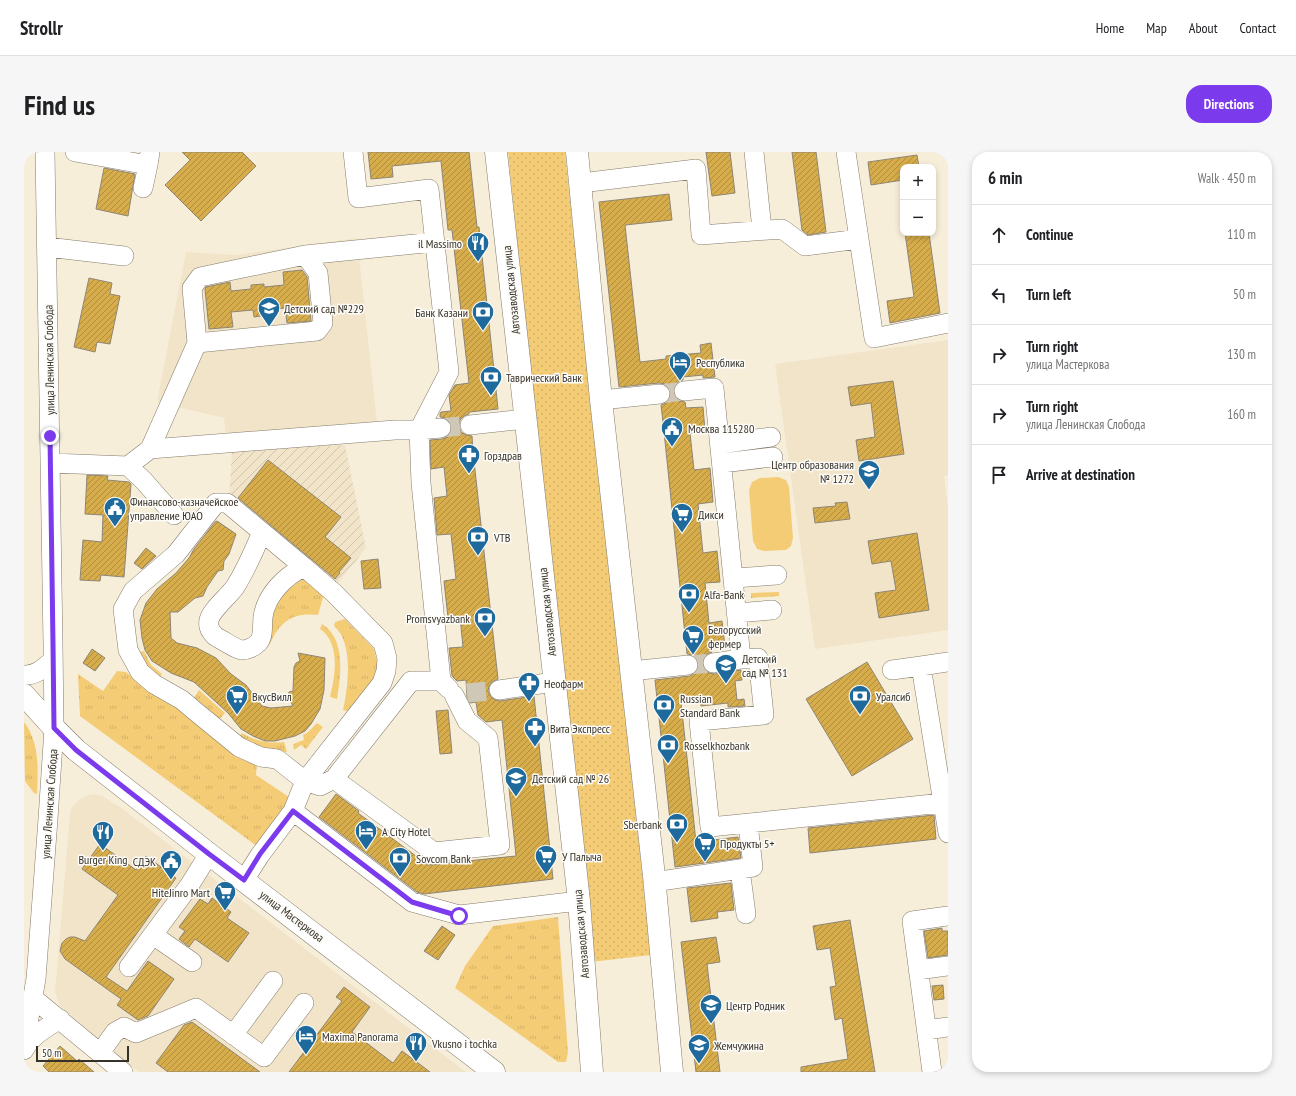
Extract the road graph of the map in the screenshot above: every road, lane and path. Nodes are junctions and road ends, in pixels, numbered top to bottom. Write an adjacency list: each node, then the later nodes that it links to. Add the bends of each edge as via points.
1 (45, 152): 14 (street, улица Ленинская Слобода)
2 (75, 152): 8 (street)
3 (353, 152): 13 (street, via 358,198 429,189)
4 (496, 152): 22 (main road, Автозаводская улица)
5 (577, 152): 9 (main road)
6 (754, 152): 11 (street)
7 (846, 152): 12 (street)
8 (149, 159): 10 (street)
9 (580, 183): 11 (street, via 696,170 701,235); 21 (main road)
10 (143, 188)
11 (762, 230): 12 (street, via 782,229 804,246)
12 (859, 239): 17 (street, via 874,338)
13 (435, 242): 15 (street); 25 (street, via 449,372)
14 (47, 247): 16 (street); 30 (street, улица Ленинская Слобода)
15 (305, 255): 18 (street, via 200,276 192,288); 18 (street, via 318,274 323,323 317,331)
16 (124, 256)
17 (948, 323)
18 (197, 344): 27 (street)
19 (684, 391): 28 (street, via 714,388)
20 (660, 394): 21 (street)
21 (601, 400): 46 (main road)
22 (525, 418): 23 (street); 49 (main road, Автозаводская улица)
23 (470, 425)
24 (441, 428): 25 (street)
25 (419, 430): 27 (street); 48 (street, via 421,483)
26 (771, 438): 28 (street)
27 (150, 449): 31 (street)
28 (721, 453): 29 (street); 36 (street)
29 (773, 457)
30 (51, 463): 31 (street); 39 (street, улица Ленинская Слобода)
31 (128, 466): 32 (street)
32 (174, 515)
33 (262, 532): 34 (street); 34 (street, via 242,575 209,619 208,625 217,638 240,650 246,650 258,643 269,602 285,579); 54 (street, via 227,503 216,503 176,554 133,591 123,609 128,650 140,672 154,684 182,700 239,747 261,757 277,759)
34 (304, 567): 54 (street, via 376,635 383,643 387,658 382,684)
35 (777, 575): 36 (street)
36 (734, 578): 38 (street)
37 (772, 610): 38 (street)
38 (736, 613): 40 (street)
39 (53, 660): 47 (street, via 43,669); 52 (street, улица Ленинская Слобода)
40 (741, 660): 42 (street); 57 (street, via 758,658 764,715 699,721 710,827)
41 (948, 662): 44 (street)
42 (713, 663)
43 (688, 665): 46 (street)
44 (921, 666): 45 (street); 55 (street)
45 (892, 670)
46 (631, 671): 62 (main road)
47 (24, 675)
48 (442, 681): 53 (street, via 411,681); 53 (street, via 461,694 467,721 488,738 500,845 434,852)
49 (554, 682): 50 (street); 63 (main road, Автозаводская улица)
50 (499, 690)
51 (24, 695): 52 (main road, улица Мастеркова)
52 (54, 728): 59 (main road, улица Мастеркова, via 76,750); 71 (street, улица Ленинская Слобода)
53 (334, 780): 54 (street, via 320,786)
54 (305, 781): 56 (street)
55 (943, 803): 57 (street); 58 (street)
56 (293, 811): 61 (street, via 260,854); 63 (street, via 412,902 459,916)
57 (748, 824): 60 (street, via 753,867)
58 (948, 833)
59 (209, 854): 61 (main road, улица Мастеркова); 66 (street)
60 (740, 869): 62 (street); 64 (street)
61 (244, 880): 83 (main road, улица Мастеркова)
62 (654, 882): 85 (main road)
63 (579, 901): 84 (main road, Автозаводская улица)
64 (746, 914)
65 (948, 916): 70 (street, via 912,921)
66 (153, 935): 67 (street); 69 (street)
67 (192, 962)
68 (948, 966): 70 (street)
69 (129, 967)
70 (918, 970): 77 (street)
71 (36, 979): 73 (street, улица Ленинская Слобода); 75 (street)
72 (273, 981): 78 (street)
73 (34, 998): 75 (street); 79 (street, улица Ленинская Слобода)
74 (304, 1003): 78 (street, via 264,1057)
75 (60, 1019): 80 (street, via 36,1034); 81 (street)
76 (948, 1027): 77 (street)
77 (927, 1030): 86 (street)
78 (233, 1035): 81 (street, via 196,1008 136,1034 124,1027 115,1032)
79 (24, 1046)
80 (24, 1050)
81 (100, 1053): 82 (street)
82 (123, 1072)
83 (494, 1072)
84 (592, 1072)
85 (672, 1072)
86 (932, 1072)

